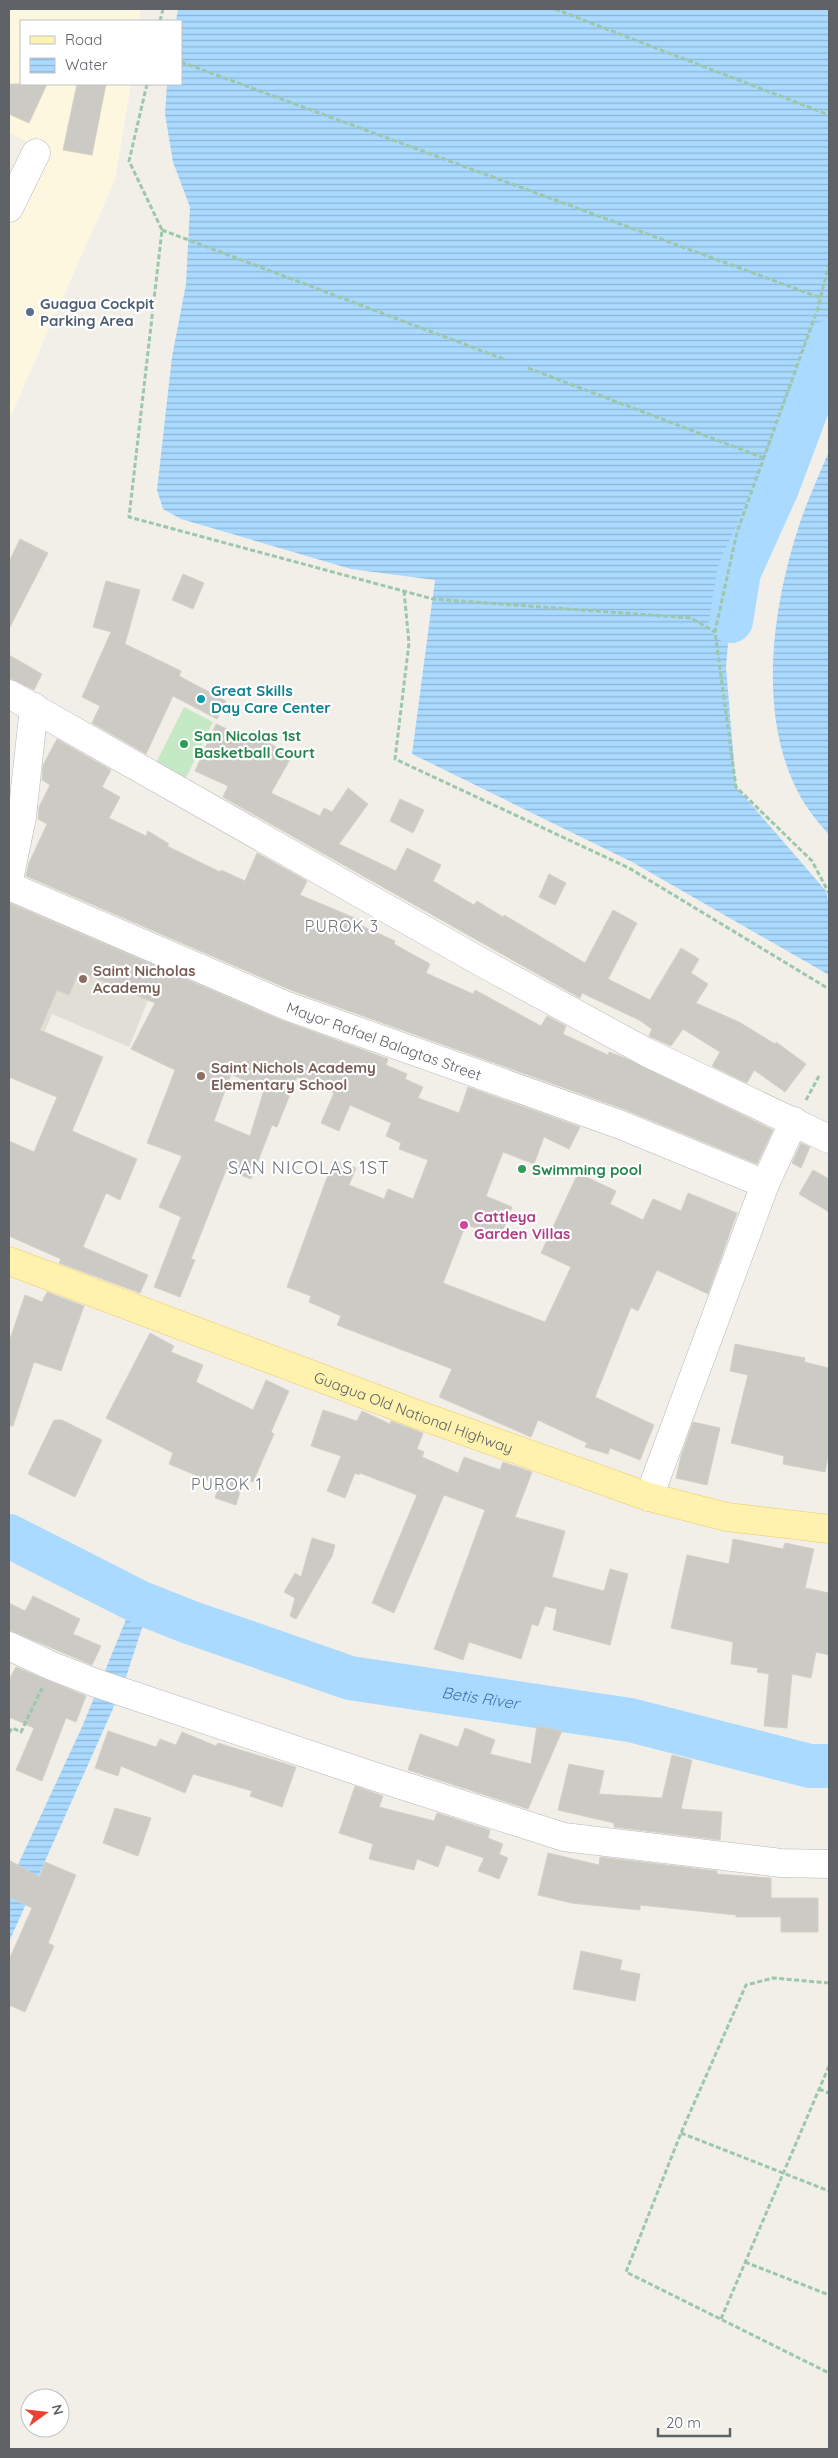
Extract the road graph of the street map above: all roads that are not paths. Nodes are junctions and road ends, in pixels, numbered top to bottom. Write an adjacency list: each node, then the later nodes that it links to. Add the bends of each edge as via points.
1 (36, 153): 2 (street)
2 (9, 208)
3 (9, 694): 4 (street)
4 (34, 707): 5 (street, via 22,817); 7 (street, via 646,1052)
5 (9, 880)
6 (9, 886): 9 (street, Mayor Rafael Balagtas Street, via 287,1006 621,1125)
7 (794, 1121): 8 (street); 9 (street)
8 (829, 1139)
9 (764, 1184): 11 (street)
10 (9, 1261): 11 (main road, Guagua Old National Highway)
11 (649, 1497): 12 (main road, Guagua Old National Highway, via 727,1517)
12 (829, 1529)
13 (9, 1646): 14 (street, via 93,1682 564,1837 781,1863)
14 (829, 1864)

